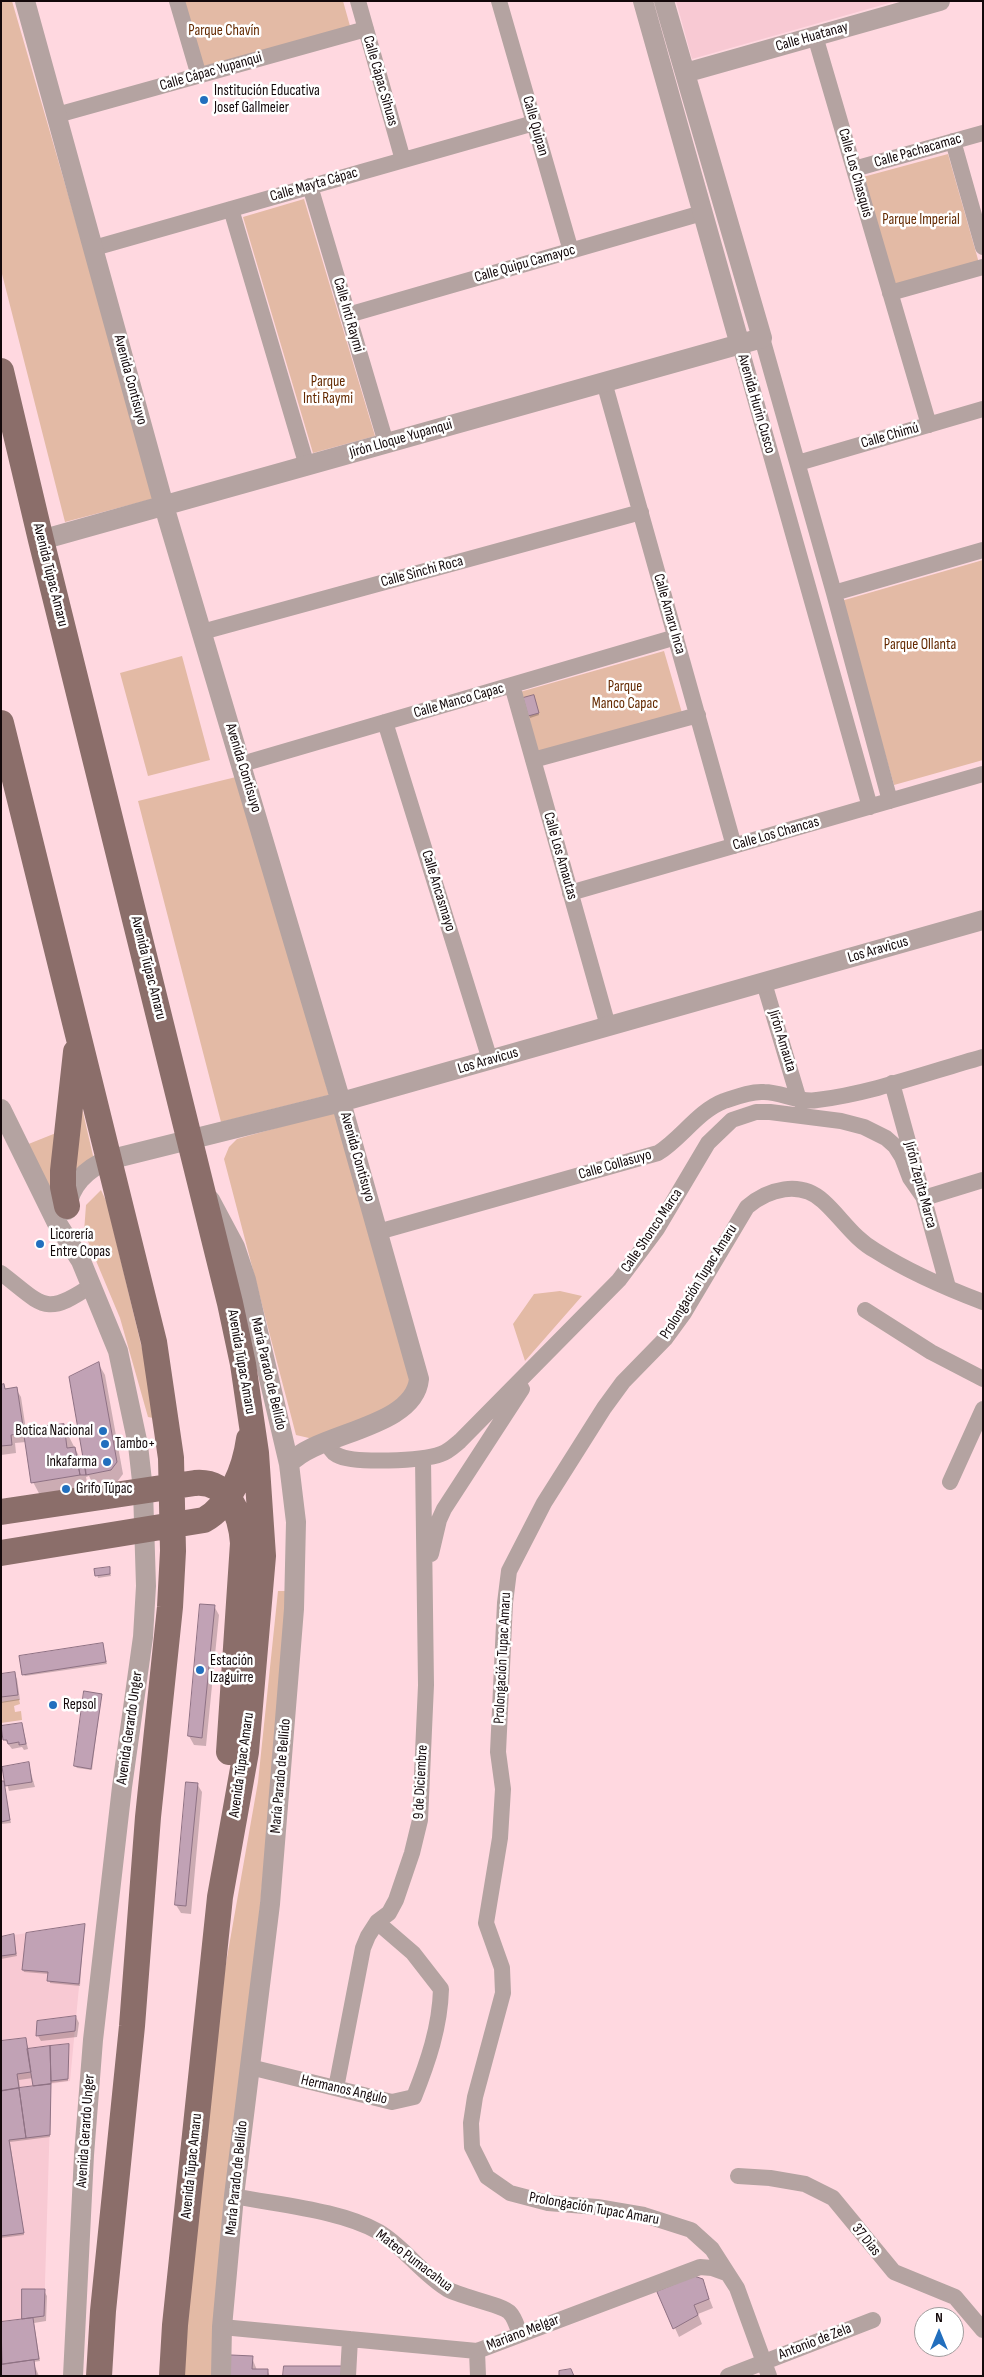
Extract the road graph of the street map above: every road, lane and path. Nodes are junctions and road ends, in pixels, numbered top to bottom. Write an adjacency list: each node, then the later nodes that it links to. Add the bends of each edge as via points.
1 (25, 1): 12 (street, Avenida Contisuyo)
2 (177, 1): 11 (street)
3 (358, 1): 8 (street, Calle Cápac Sihuas)
4 (499, 1): 13 (street, Calle Quipan)
5 (643, 1): 20 (street, Avenida Hurin Cusco)
6 (664, 1): 10 (street, Avenida Hurin Cusco)
7 (940, 1): 9 (street, Calle Huatanay)
8 (366, 29): 11 (street, Calle Cápac Yupanqui); 16 (street, Calle Cápac Sihuas)
9 (815, 36): 10 (street, Calle Huatanay); 17 (street, Calle Los Chasquis)
10 (685, 73): 27 (street, Avenida Hurin Cusco)
11 (199, 76): 12 (street, Calle Cápac Yupanqui)
12 (57, 116): 22 (street, Avenida Contisuyo)
13 (534, 122): 16 (street, Calle Mayta Cápac); 23 (street, Calle Quipan)
14 (983, 132): 15 (street, Calle Pachacamac)
15 (953, 141): 17 (street, Calle Pachacamac); 21 (street)
16 (403, 160): 18 (street, Calle Mayta Cápac)
17 (854, 169): 25 (street, Calle Los Chasquis)
18 (310, 186): 19 (street, Calle Mayta Cápac); 26 (street, Calle Inti Raymi)
19 (231, 209): 22 (street, Calle Mayta Cápac); 35 (street)
20 (702, 213): 23 (street, Calle Quipu Camayoc); 28 (street, Avenida Hurin Cusco)
21 (983, 247)
22 (94, 248): 36 (street, Avenida Contisuyo)
23 (571, 251): 26 (street, Calle Quipu Camayoc)
24 (983, 267): 25 (street)
25 (890, 293): 32 (street, Calle Los Chasquis)
26 (348, 315): 33 (street, Calle Inti Raymi)
27 (762, 338): 28 (street, Jirón Lloque Yupanqui); 34 (street, Avenida Hurin Cusco)
28 (740, 345): 30 (street, Jirón Lloque Yupanqui); 51 (street, Avenida Hurin Cusco)
29 (1, 371): 38 (main road, Avenida Túpac Amaru)
30 (604, 382): 33 (street, Jirón Lloque Yupanqui); 37 (street, Calle Amaru Inca)
31 (983, 409): 32 (street, Calle Chimú)
32 (929, 424): 34 (street, Calle Chimú)
33 (386, 443): 35 (street, Jirón Lloque Yupanqui)
34 (798, 462): 40 (street, Avenida Hurin Cusco)
35 (307, 466): 36 (street, Jirón Lloque Yupanqui)
36 (164, 506): 38 (street, Jirón Lloque Yupanqui); 41 (street, Avenida Contisuyo)
37 (641, 512): 41 (street, Calle Sinchi Roca); 42 (street, Calle Amaru Inca)
38 (41, 540): 64 (main road, Avenida Túpac Amaru)
39 (983, 550): 40 (street)
40 (834, 593): 50 (street, Avenida Hurin Cusco)
41 (202, 632): 48 (street, Avenida Contisuyo)
42 (676, 637): 43 (street, Calle Manco Capac); 44 (street, Calle Amaru Inca)
43 (512, 685): 45 (street, Calle Manco Capac); 47 (street, Calle Los Amautas)
44 (698, 715): 47 (street); 52 (street, Calle Amaru Inca)
45 (386, 722): 48 (street, Calle Manco Capac); 59 (street, Calle Ancasmayo)
46 (1, 723): 56 (main road)
47 (533, 760): 53 (street, Calle Los Amautas)
48 (242, 764): 62 (street, Avenida Contisuyo)
49 (983, 774): 50 (street, Calle Los Chancas)
50 (890, 801): 51 (street, Calle Los Chancas)
51 (870, 807): 52 (street, Calle Los Chancas)
52 (734, 846): 53 (street, Calle Los Chancas)
53 (570, 893): 57 (street, Calle Los Amautas)
54 (983, 920): 55 (street, Los Aravicus)
55 (764, 983): 57 (street, Los Aravicus); 61 (street, Jirón Amauta)
56 (77, 1026): 65 (main road); 69 (main road, via 63,1171)
57 (608, 1026): 59 (street, Los Aravicus)
58 (983, 1057): 60 (street, Calle Collasuyo)
59 (490, 1060): 62 (street, Los Aravicus)
60 (892, 1083): 61 (street, Calle Collasuyo, via 831,1099); 68 (street, Jirón Zepita Marca)
61 (799, 1100): 70 (street, Calle Collasuyo, via 765,1092 736,1097 707,1112 673,1144 658,1153)
62 (341, 1102): 64 (street, Los Aravicus); 70 (street, Avenida Contisuyo)
63 (1, 1109): 71 (street, Avenida Gerardo Unger, via 57,1223)
64 (191, 1141): 65 (street, Los Aravicus); 67 (main road, Avenida Túpac Amaru)
65 (108, 1160): 69 (street, Los Aravicus, via 82,1176 72,1190); 86 (main road, via 154,1342 164,1397)
66 (983, 1180): 68 (street)
67 (202, 1188): 80 (main road, Avenida Túpac Amaru, via 241,1356); 84 (street, María Parado de Bellido, via 231,1239 246,1280)
68 (924, 1198): 74 (street, Jirón Zepita Marca); 77 (street, Calle Shonco Marca, via 895,1146 864,1127 770,1112 732,1120 708,1142 639,1255)
69 (67, 1206): 71 (street, Los Aravicus, via 70,1232)
70 (378, 1232): 82 (street, Avenida Contisuyo, via 419,1379 418,1386 415,1394 379,1421)
71 (81, 1261): 73 (street, Avenida Gerardo Unger)
72 (1, 1273): 73 (street, via 47,1305 64,1303)
73 (92, 1285): 87 (street, Avenida Gerardo Unger, via 118,1350 125,1378 141,1458)
74 (948, 1287): 75 (street, Prolongación Tupac Amaru); 100 (street, Prolongación Tupac Amaru, via 874,1250 851,1231 822,1199 788,1188 758,1197 747,1207 684,1313 604,1408 544,1503 509,1571 498,1752 503,1789 500,1838 486,1923 502,1968 503,1993 475,2096 472,2148 487,2177 510,2193 548,2203 644,2215 691,2230 712,2248)
75 (983, 1302)
76 (865, 1310): 78 (street, via 931,1352)
77 (541, 1360): 83 (street, Calle Shonco Marca, via 460,1441 443,1454); 93 (street, via 441,1515)
78 (983, 1379)
79 (983, 1409): 81 (street)
80 (252, 1424): 88 (main road, via 244,1462); 94 (main road, Avenida Túpac Amaru, via 263,1556 246,1752)
81 (978, 1428): 85 (street)
82 (328, 1442): 83 (street, Calle Shonco Marca, via 333,1453 348,1459); 84 (street, Avenida Contisuyo, via 303,1451)
83 (424, 1459): 93 (street, 9 de Diciembre)
84 (289, 1464): 96 (street, María Parado de Bellido, via 296,1522 294,1609 270,1904)
85 (950, 1482)
86 (172, 1486): 87 (main road); 88 (main road, via 205,1483); 90 (main road)
87 (143, 1490): 89 (main road); 91 (street, Avenida Gerardo Unger)
88 (228, 1497): 90 (main road, via 204,1520); 94 (main road, via 238,1514 243,1543)
89 (1, 1512)
90 (173, 1526): 91 (main road); 109 (main road, via 170,1607 148,1818)
91 (144, 1531): 92 (main road); 108 (street, Avenida Gerardo Unger, via 146,1586 143,1637 93,2040)
92 (1, 1553)
93 (426, 1584): 95 (street, 9 de Diciembre, via 426,1685 420,1820 396,1900 389,1913)
94 (220, 1897): 110 (main road, Avenida Túpac Amaru)
95 (377, 1922): 97 (street, 9 de Diciembre, via 359,1962); 97 (street, Hermanos Angulo, via 413,1953 442,1989 441,2015 414,2097 392,2102)
96 (250, 2067): 97 (street, Hermanos Angulo); 99 (street, María Parado de Bellido)
97 (336, 2088)
98 (738, 2176): 103 (street, 37 Dias, via 805,2184 833,2198 894,2272 955,2298)
99 (234, 2196): 102 (street, María Parado de Bellido); 104 (street, Mateo Pumacahua, via 342,2217 378,2232 448,2290 510,2312)
100 (726, 2273): 104 (street, Mariano Melgar, via 700,2267); 107 (street, via 737,2288)
101 (873, 2320): 107 (street, Antonio de Zela)
102 (222, 2327): 105 (street, Mariano Melgar); 111 (street, María Parado de Bellido)
103 (983, 2330)
104 (520, 2334): 106 (street, Mariano Melgar)
105 (350, 2339): 106 (street, Mariano Melgar); 112 (street)
106 (476, 2351): 113 (street)
107 (766, 2369): 114 (street, Antonio de Zela)
108 (73, 2376)
109 (99, 2376)
110 (172, 2376)
111 (221, 2376)
112 (348, 2376)
113 (478, 2376)
114 (728, 2376)

